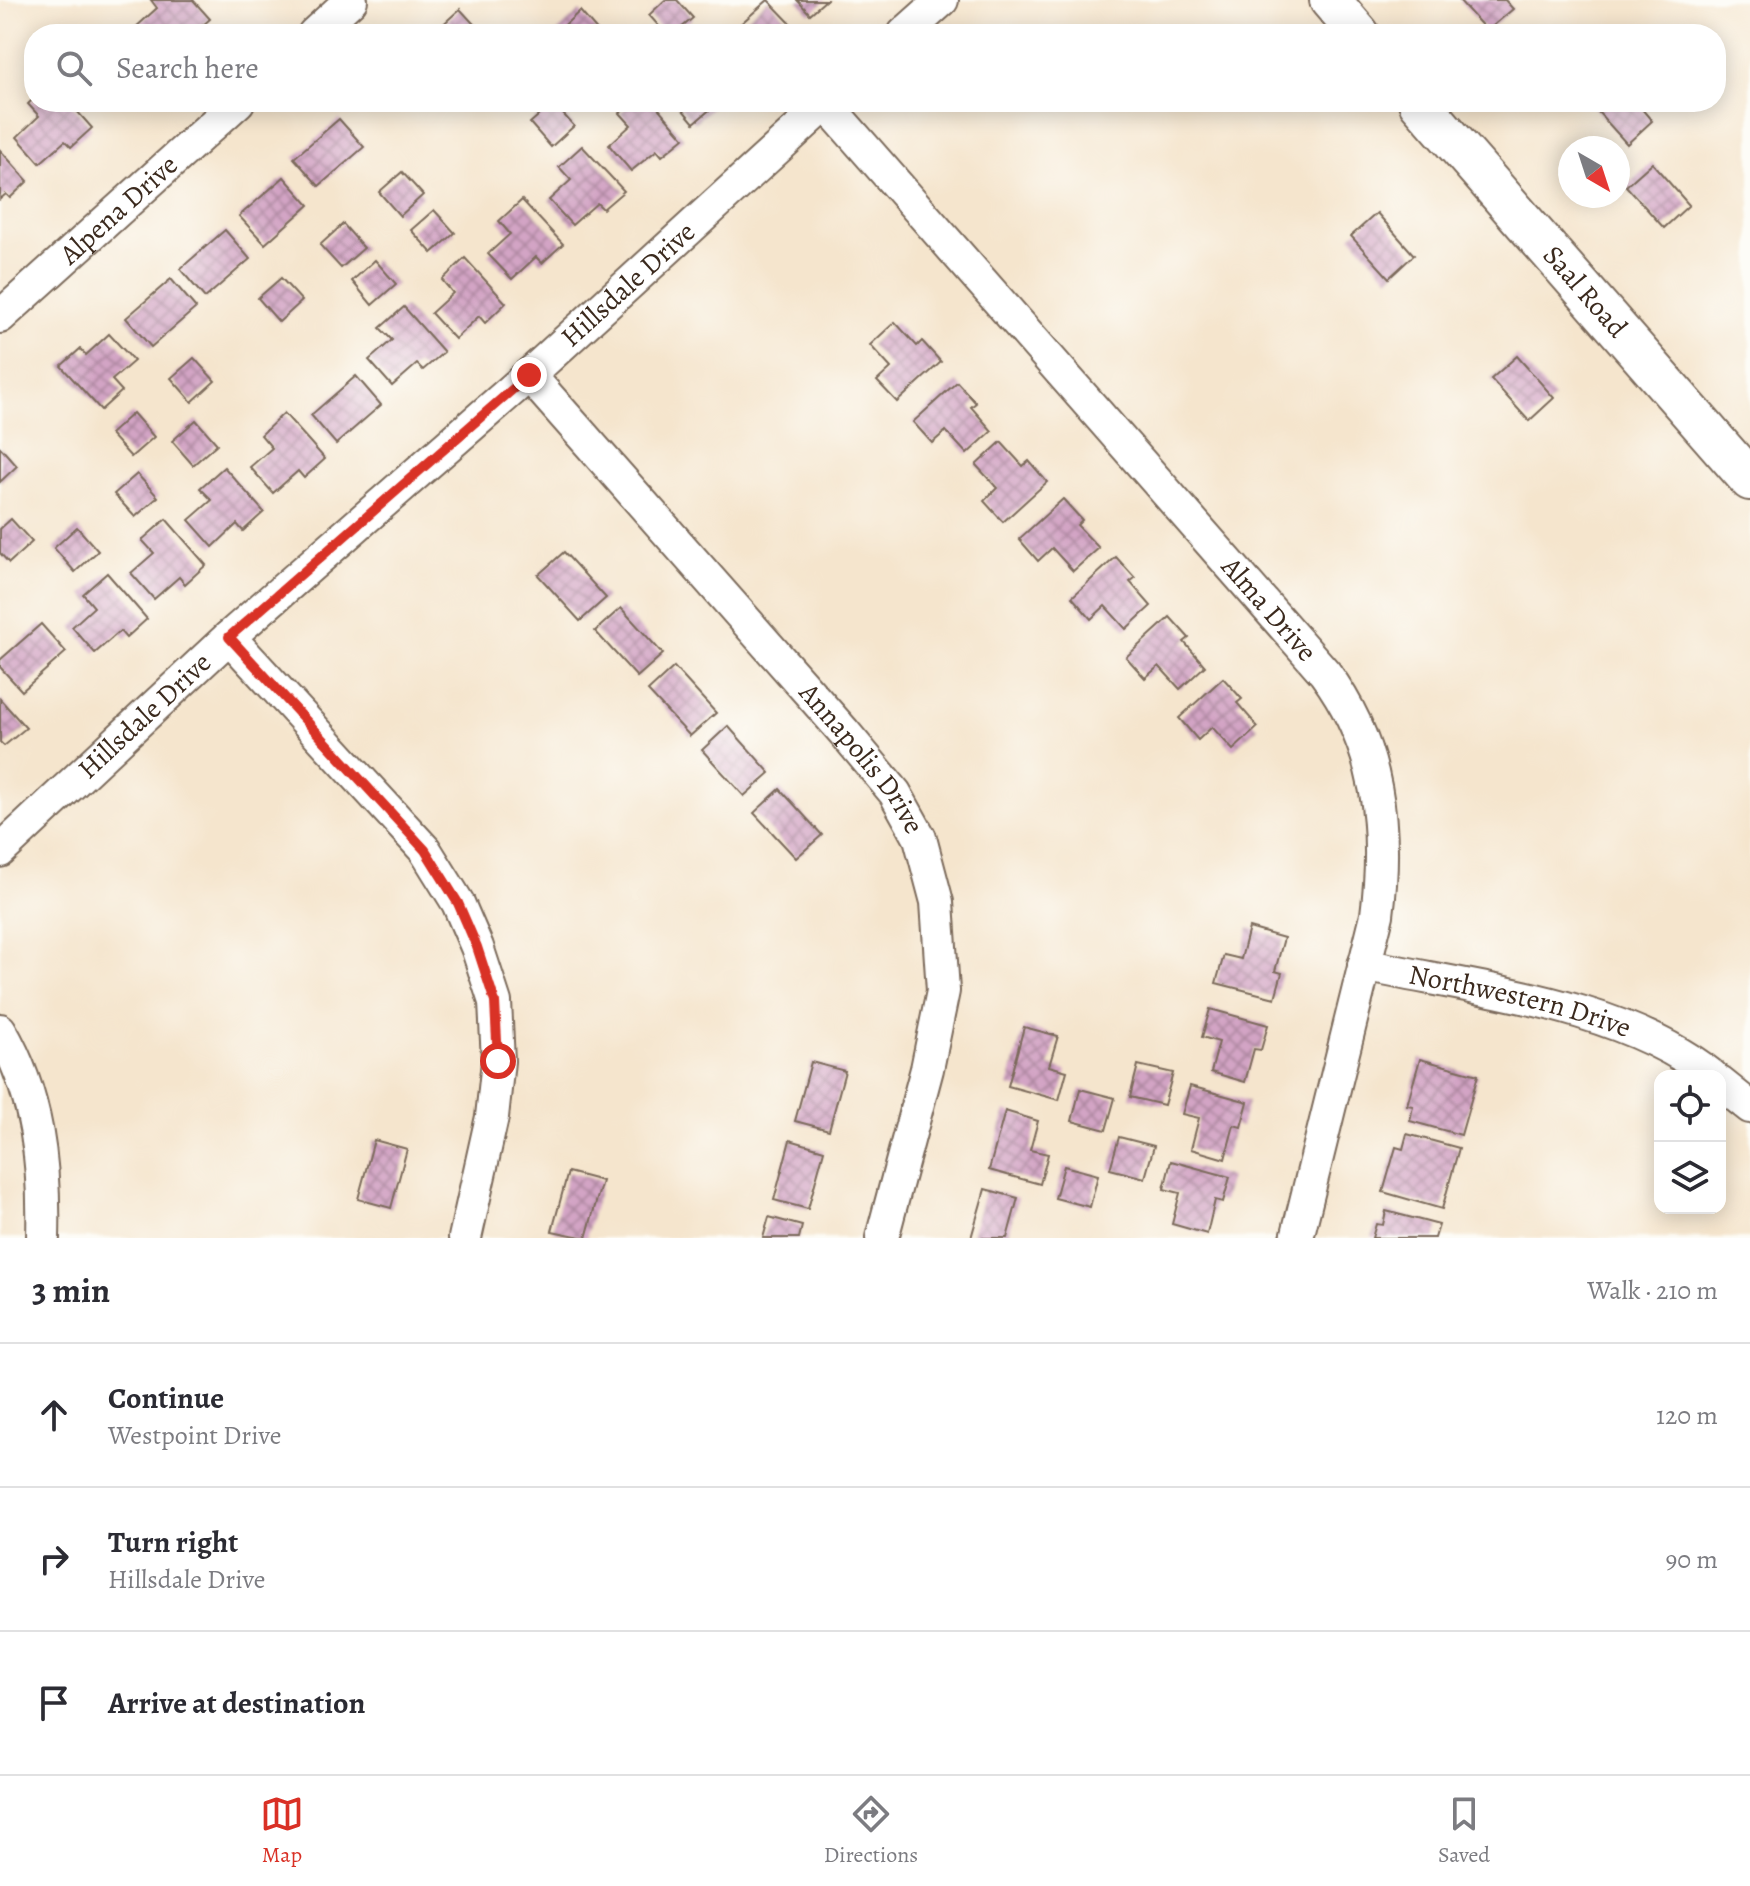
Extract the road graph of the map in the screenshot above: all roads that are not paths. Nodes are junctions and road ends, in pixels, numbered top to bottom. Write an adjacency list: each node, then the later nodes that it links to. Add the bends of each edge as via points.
1 (351, 0): 4 (street)
2 (942, 0): 5 (street)
3 (1330, 0): 6 (street)
4 (325, 24)
5 (915, 24)
6 (1350, 24)
7 (227, 112): 11 (street, Alpena Drive)
8 (817, 112): 12 (street, Hillsdale Drive)
9 (835, 112): 16 (street, Alma Drive, via 1342,695 1366,749 1382,818 1377,915)
10 (1428, 112): 13 (street, Saal Road)
11 (0, 317)
12 (529, 375): 14 (street, Hillsdale Drive); 23 (street, Annapolis Drive, via 844,732 895,793 920,838 937,902 943,991)
13 (1750, 480)
14 (229, 637): 15 (street, Hillsdale Drive); 22 (street, via 425,850 458,903 477,947 495,1002 498,1061 492,1117)
15 (0, 851)
16 (1364, 965): 18 (street, Northwestern Drive, via 1591,1014 1652,1038); 24 (street, Alma Drive)
17 (0, 1030): 21 (street, via 37,1121)
18 (1703, 1070)
19 (1726, 1088): 20 (street)
20 (1750, 1107)
21 (43, 1238)
22 (465, 1238)
23 (882, 1238)
24 (1297, 1238)

